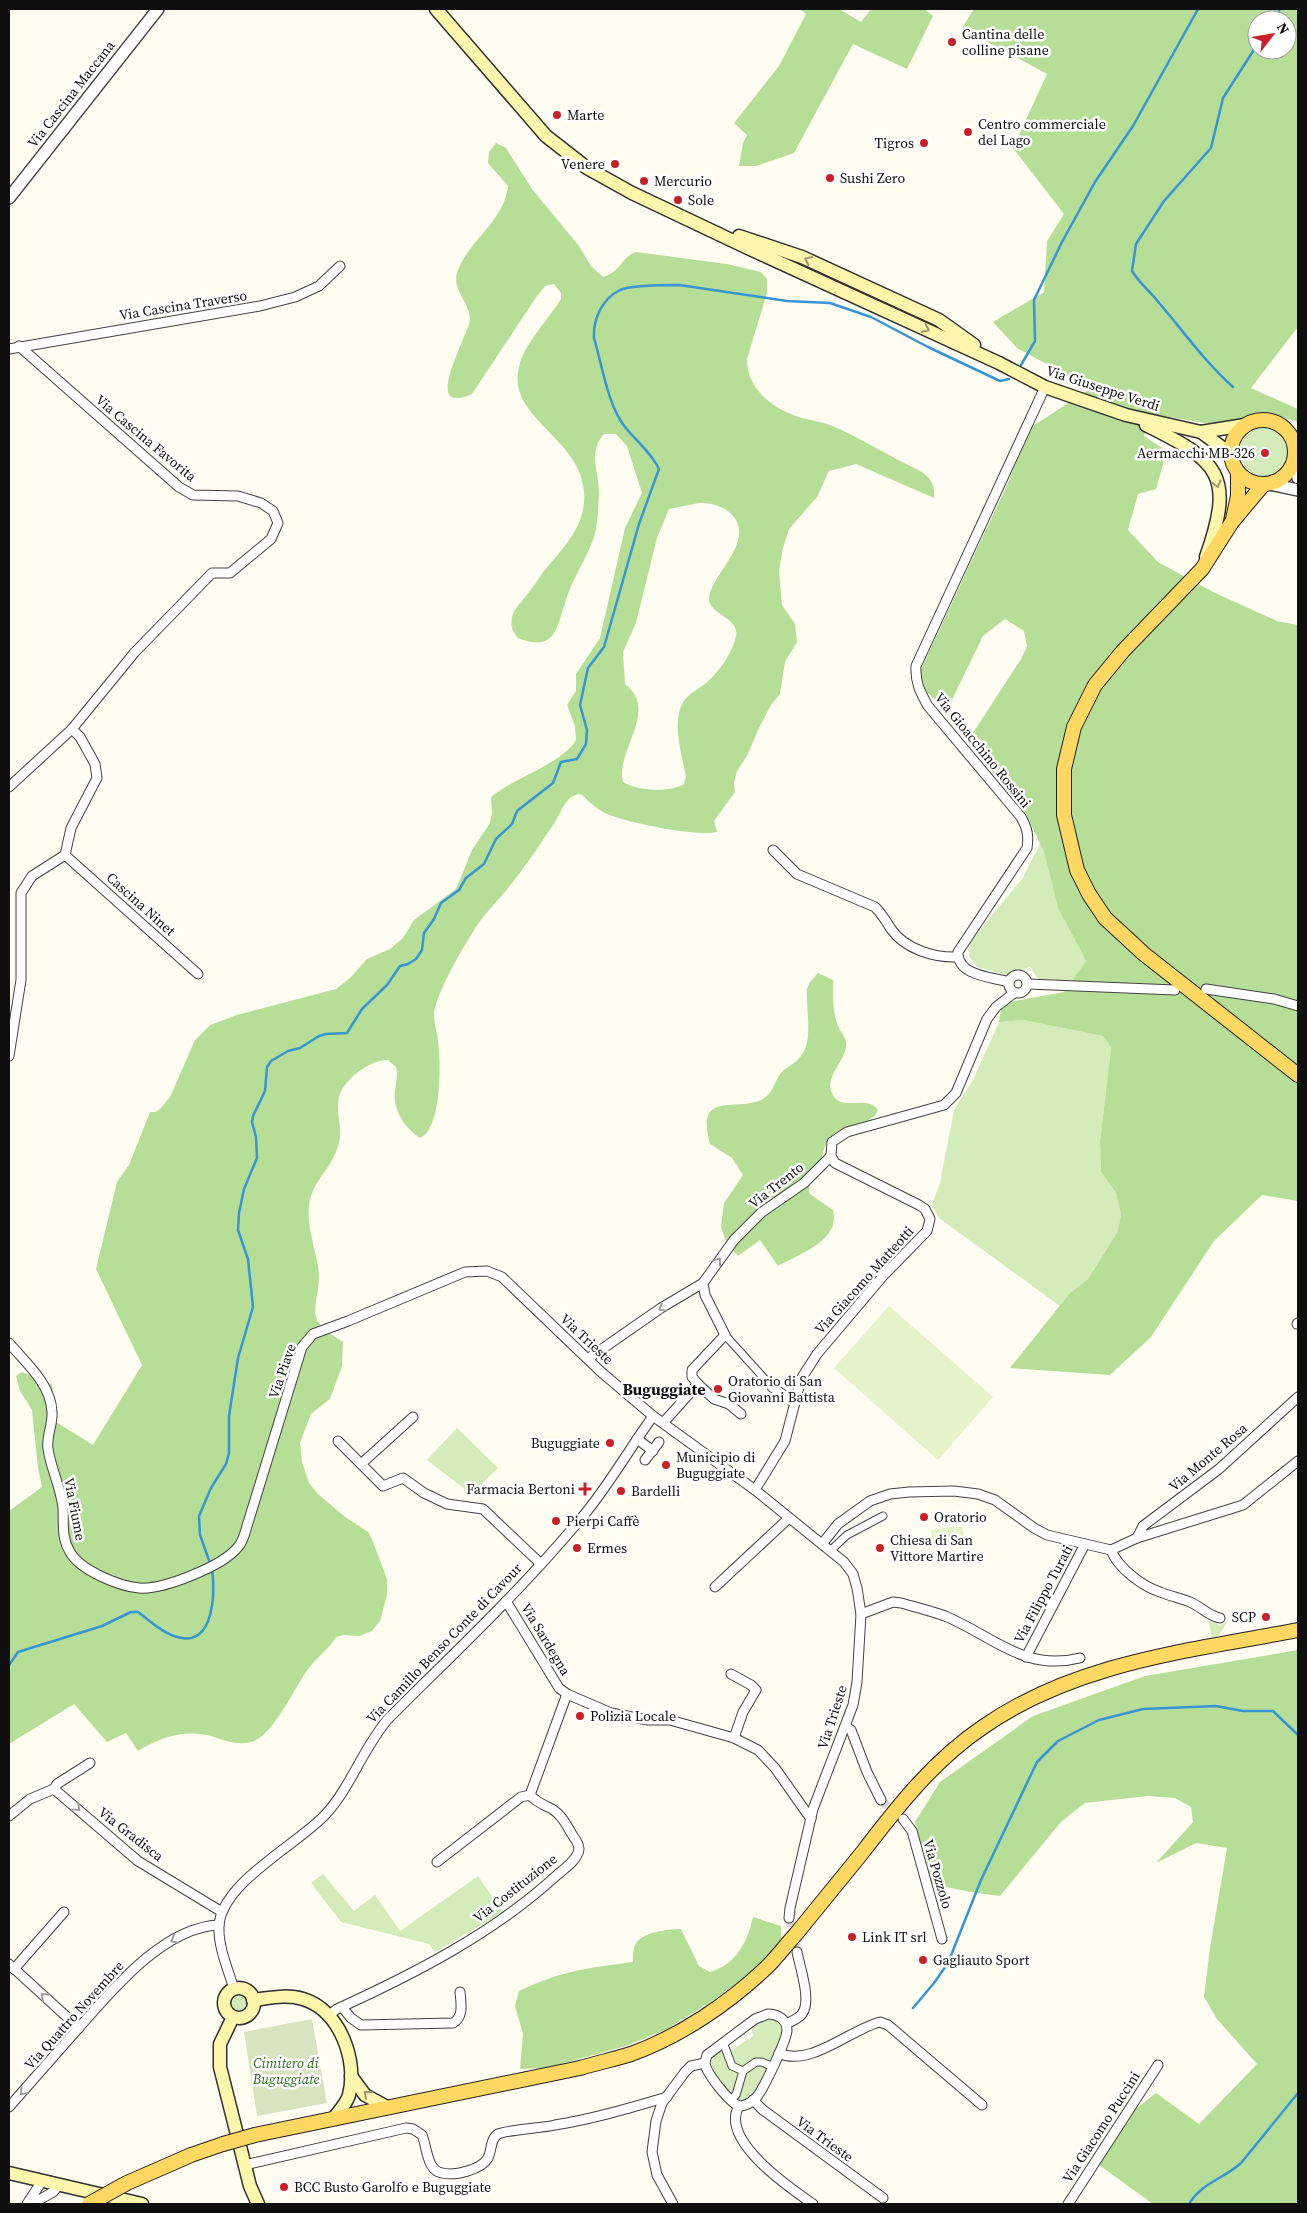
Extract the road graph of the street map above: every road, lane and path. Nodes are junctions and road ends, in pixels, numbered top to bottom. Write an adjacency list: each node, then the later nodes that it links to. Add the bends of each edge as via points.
1 (158, 9): 3 (street, Via Cascina Maccana)
2 (436, 9): 4 (main road, via 546,136 587,168)
3 (9, 198)
4 (675, 214): 6 (main road, Via Giuseppe Verdi); 7 (main road, Via Giuseppe Verdi, one-way to 4, via 802,257)
5 (340, 266): 9 (street, Via Cascina Traverso, via 319,286 295,297 260,306)
6 (794, 269): 7 (main road, Via Giuseppe Verdi, via 844,285); 8 (main road, Via Giuseppe Verdi)
7 (852, 281): 8 (main road, Via Giuseppe Verdi, via 858,292 896,310); 11 (main road, Via Giuseppe Verdi, via 939,320)
8 (908, 321): 11 (main road, Via Giuseppe Verdi, one-way to 11)
9 (19, 346): 10 (street); 25 (street, Via Cascina Favorita, via 179,487 193,496 238,496 261,503 273,511 278,523 271,538 230,573 212,573 135,652)
10 (9, 349)
11 (999, 363): 12 (main road, Via Giuseppe Verdi)
12 (1045, 387): 13 (main road, Via Giuseppe Verdi); 29 (street, Via Gioacchino Rossini, via 916,666 918,689 928,706 1021,817 1029,837 1023,854 960,947)
13 (1126, 414): 16 (main road, Via Giuseppe Verdi); 24 (main road, one-way to 24, via 1186,445 1205,460 1218,482 1221,504)
14 (1245, 425): 15 (main road, via 1253,421 1272,421); 16 (main road, Via Giuseppe Verdi); 17 (main road, via 1232,443)
15 (1293, 430): 18 (main road)
16 (1201, 432): 17 (main road, Via Giuseppe Verdi)
17 (1231, 454): 19 (main road)
18 (1296, 457): 20 (street); 21 (main road, via 1285,477)
19 (1238, 473): 21 (main road, via 1253,483); 23 (main road, via 1238,496)
20 (1298, 478)
21 (1266, 485): 22 (street); 23 (main road)
22 (1298, 490)
23 (1232, 522): 24 (main road)
24 (1202, 569): 38 (main road, via 1122,651 1095,685 1074,727 1064,769 1064,815 1077,870 1105,918 1144,954)
25 (72, 729): 26 (street, Via Cascina Favorita); 28 (street, via 95,764 97,778 70,828)
26 (9, 787)
27 (774, 850): 29 (street, via 789,868 805,878 875,907 897,935 912,946 941,956)
28 (65, 855): 30 (street, Cascina Ninet); 37 (street, via 32,876 21,893 21,980)
29 (958, 957): 31 (street, via 963,967 975,973)
30 (198, 974)
31 (1009, 982): 32 (street, via 1019,975); 35 (street)
32 (1028, 984): 34 (street); 35 (street, via 1024,992)
33 (1206, 989): 36 (street)
34 (1174, 990)
35 (1014, 993): 39 (street, via 987,1019 956,1094 944,1105 847,1132 832,1142)
36 (1298, 1006)
37 (9, 1056)
38 (1298, 1076)
39 (831, 1156): 41 (street, Via Trento, one-way to 39, via 734,1240 762,1212 804,1183); 48 (street, Via Giacomo Matteotti, via 835,1163 919,1204 930,1219 927,1231 883,1276 817,1354 801,1379)
40 (487, 1271): 44 (street, Via Trieste, via 502,1277); 68 (street, Via Piave, via 465,1272 313,1334 302,1347 248,1526 240,1546)
41 (703, 1283): 42 (street, via 705,1295); 44 (street, Via Trento, one-way to 44)
42 (725, 1336): 45 (street, via 692,1370 692,1378); 46 (street)
43 (9, 1343): 68 (street, Via Fiume, via 48,1392 52,1413 47,1446 63,1509 64,1539 80,1565 108,1579 138,1588 201,1572)
44 (589, 1358): 50 (street, Via Trieste)
45 (698, 1384): 49 (street, via 714,1399 729,1404); 52 (street)
46 (772, 1387): 48 (street)
47 (1298, 1397): 63 (street, Via Monte Rosa, via 1218,1469 1143,1526)
48 (795, 1403): 60 (street, Via Giacomo Matteotti, via 786,1440)
49 (742, 1414)
50 (653, 1416): 52 (street, Via Trieste); 53 (street, Via Camillo Benso Conte di Cavour)
51 (413, 1417): 59 (street)
52 (663, 1423): 60 (street, Via Trieste)
53 (637, 1439): 56 (street); 69 (street, Via Camillo Benso Conte di Cavour, via 589,1508)
54 (338, 1440): 59 (street)
55 (659, 1442): 56 (street)
56 (653, 1451): 57 (street)
57 (646, 1460)
58 (1298, 1460): 63 (street, Via Monte Rosa, via 1243,1504)
59 (361, 1464): 69 (street, via 383,1486 403,1478 447,1504 483,1509)
60 (755, 1490): 62 (street, Via Trieste)
61 (882, 1516): 67 (street, via 847,1535)
62 (789, 1518): 64 (street, Via Trieste); 70 (street)
63 (1137, 1538): 66 (street, Via Monte Rosa)
64 (822, 1544): 65 (street, via 838,1524 870,1501 890,1494 954,1491 995,1500 1048,1535); 67 (street, Via Trieste)
65 (1085, 1544): 66 (street); 75 (street, Via Filippo Turati)
66 (1111, 1550): 73 (street, via 1115,1560 1143,1584 1190,1602)
67 (830, 1551): 72 (street, Via Trieste, via 853,1574)
68 (224, 1561)
69 (541, 1564): 71 (street, Via Camillo Benso Conte di Cavour)
70 (715, 1587)
71 (506, 1602): 78 (street, Via Sardegna, via 559,1688); 90 (street, Via Camillo Benso Conte di Cavour, via 373,1736 338,1799 325,1815 251,1875)
72 (861, 1614): 75 (street, via 901,1602 946,1617); 79 (street, Via Trieste, via 857,1682)
73 (1220, 1618)
74 (1298, 1630): 117 (main road, via 1107,1668 1023,1702 983,1726 947,1754 908,1794 831,1893 768,1966 728,2000 684,2028 632,2054)
75 (1026, 1657): 76 (street, via 1047,1661)
76 (1080, 1658)
77 (731, 1674): 80 (street, via 756,1690 743,1712)
78 (567, 1694): 80 (street, Via Sardegna, via 611,1713 648,1720 670,1720); 83 (street)
79 (845, 1726): 84 (street, via 851,1730); 86 (street, Via Trieste)
80 (734, 1738): 86 (street, Via Sardegna, via 758,1750 776,1768)
81 (90, 1763): 82 (street)
82 (54, 1788): 85 (street, via 25,1802); 90 (street, Via Gradisca, one-way to 90, via 138,1861)
83 (530, 1795): 88 (street, via 521,1797); 99 (street, Via Costituzione, via 562,1817 578,1843 576,1857 496,1924)
84 (881, 1800)
85 (9, 1816)
86 (811, 1819): 91 (street, Via Trieste)
87 (903, 1819): 93 (street, Via Pozzolo, via 912,1831)
88 (436, 1862)
89 (64, 1912): 95 (street)
90 (222, 1912): 92 (street, Via Camillo Benso Conte di Cavour)
91 (789, 1918)
92 (219, 1925): 96 (street, Via Camillo Benso Conte di Cavour); 103 (street, Via Quattro Novembre, one-way to 103, via 190,1932 162,1947 116,1986)
93 (942, 1939)
94 (797, 1952): 102 (street, via 806,2006 797,2019)
95 (11, 1967): 103 (street, one-way to 95)
96 (234, 1989): 98 (main road, via 244,1989); 101 (main road, via 224,2002 226,2012)
97 (460, 1992): 99 (street, via 461,2015 453,2023 361,2025)
98 (253, 2000): 100 (main road, via 289,1996 304,1999); 101 (main road, via 253,2009 247,2016)
99 (342, 2007): 100 (street, Via Costituzione)
100 (330, 2015): 110 (main road, via 346,2047)
101 (233, 2017): 119 (main road, via 220,2044 220,2067)
102 (786, 2024): 104 (street, via 782,2018 768,2014 755,2019); 105 (street, via 786,2037)
103 (79, 2028): 116 (street, Via Quattro Novembre, one-way to 116)
104 (723, 2042): 106 (street, via 707,2055); 109 (street, via 732,2066)
105 (779, 2053): 108 (street); 114 (street, via 803,2056 880,2022 888,2025)
106 (705, 2063): 111 (street, via 691,2066); 112 (street)
107 (1158, 2065): 133 (street, Via Giacomo Puccini)
108 (772, 2067): 109 (street, via 756,2062); 113 (street, via 762,2090)
109 (743, 2071): 112 (street, via 736,2095)
110 (351, 2076): 117 (main road, one-way to 110, via 365,2094); 118 (main road, via 349,2097)
111 (667, 2097): 119 (street, via 554,2126 500,2133 493,2140 490,2153 482,2164 453,2174 431,2167 426,2144 419,2132 406,2128); 131 (street, via 656,2121 652,2152 657,2175)
112 (730, 2100): 115 (street)
113 (753, 2100): 115 (street); 124 (street, Via Trieste)
114 (982, 2105)
115 (739, 2106): 132 (street, via 734,2117 746,2145 774,2176)
116 (9, 2107)
117 (387, 2107): 118 (main road)
118 (334, 2118): 127 (main road, bridge, via 256,2134 191,2155)
119 (245, 2165): 123 (main road)
120 (9, 2173): 121 (main road)
121 (42, 2181): 122 (main road); 125 (street)
122 (59, 2185): 126 (street); 128 (main road)
123 (250, 2186): 129 (main road); 130 (main road)
124 (882, 2198)
125 (27, 2204)
126 (32, 2204)
127 (89, 2204)
128 (142, 2204)
129 (249, 2204)
130 (258, 2204)
131 (673, 2204)
132 (812, 2204)
133 (1068, 2204)

